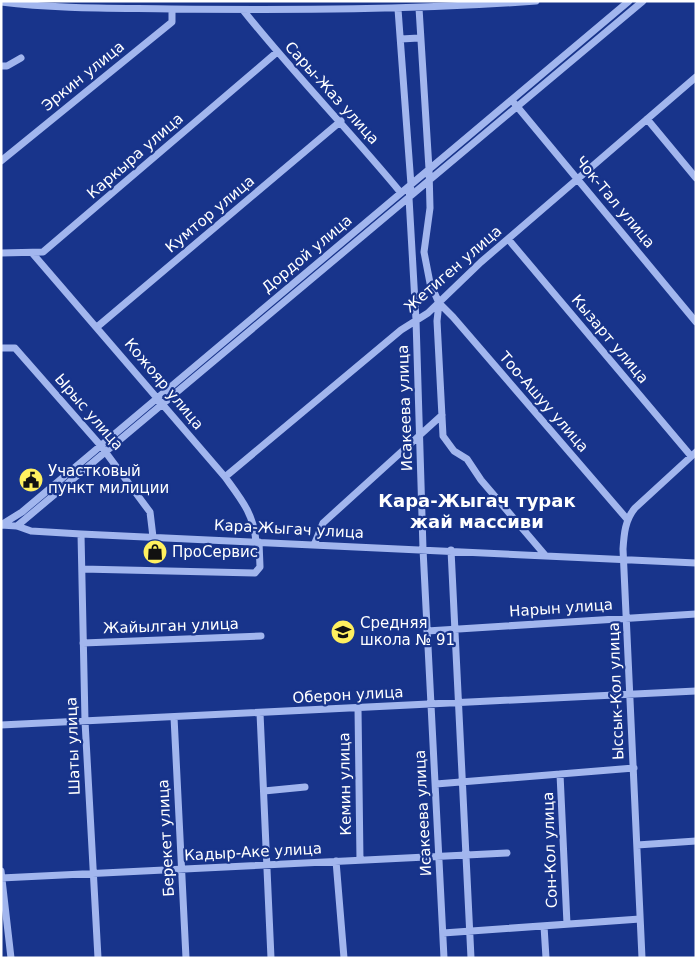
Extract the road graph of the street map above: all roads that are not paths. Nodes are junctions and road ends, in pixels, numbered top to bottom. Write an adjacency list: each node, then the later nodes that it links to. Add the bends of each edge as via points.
1 (536, 1): 8 (street)
2 (620, 1): 11 (street)
3 (629, 1): 11 (street, Дордой улица)
4 (644, 1): 6 (street, Дордой улица)
5 (1, 2): 9 (street, via 77,8)
6 (637, 4): 19 (street, Дордой улица)
7 (398, 8): 8 (street); 10 (street); 13 (street, Исакеева улица)
8 (419, 8): 12 (street)
9 (172, 9): 10 (street); 22 (street, Эркин улица, via 172,22)
10 (243, 10): 14 (street, Сары-Жаз улица)
11 (620, 10): 18 (street, Дордой улица)
12 (419, 38): 13 (street); 23 (street)
13 (400, 40): 27 (street, Исакеева улица)
14 (276, 53): 21 (street, Сары-Жаз улица); 32 (street, Каркыра улица, via 43,252)
15 (21, 58): 16 (street)
16 (1, 66)
17 (696, 77): 20 (street, Жетиген улица)
18 (512, 100): 19 (street, Чок-Тал улица); 23 (street, Дордой улица)
19 (517, 107): 25 (street, Чок-Тал улица); 26 (street, Дордой улица)
20 (647, 119): 24 (street); 25 (street, Жетиген улица)
21 (341, 121): 28 (street, Сары-Жаз улица); 36 (street, Кумтор улица)
22 (1, 161)
23 (429, 170): 26 (street); 27 (street, Дордой улица)
24 (696, 178)
25 (579, 180): 30 (street, Жетиген улица); 35 (street, Чок-Тал улица)
26 (429, 181): 29 (street, Дордой улица); 33 (street, via 430,208 424,252 430,283)
27 (411, 185): 28 (street, Дордой улица); 29 (street, Исакеева улица)
28 (401, 193): 38 (street, Дордой улица)
29 (409, 198): 34 (street, Исакеева улица); 39 (street, Дордой улица)
30 (508, 239): 33 (street, Жетиген улица, via 446,293); 44 (street, Кызарт улица)
31 (1, 253): 32 (street)
32 (33, 254): 36 (street, Кожояр улица)
33 (439, 303): 34 (street, Жетиген улица); 40 (street, via 437,322); 47 (street, Тоо-Ашуу улица)
34 (416, 320): 41 (street, Исакеева улица); 45 (street, Жетиген улица)
35 (696, 322)
36 (97, 327): 38 (street, Кожояр улица)
37 (1, 348): 42 (street, Ырыс улица, via 15,348)
38 (157, 398): 39 (street, Кожояр улица); 42 (street, Дордой улица)
39 (163, 405): 43 (street, Дордой улица); 45 (street, Кожояр улица)
40 (442, 414): 41 (street); 57 (street, via 443,436 447,444 474,467 481,480)
41 (420, 436): 54 (street, via 323,523); 55 (street, Исакеева улица)
42 (101, 446): 43 (street, Ырыс улица); 48 (street, Дордой улица, via 22,512)
43 (106, 452): 46 (street, Дордой улица); 52 (street, Ырыс улица, via 150,512)
44 (693, 454): 47 (street, via 635,508)
45 (225, 477): 53 (street, Кожояр улица, via 247,507)
46 (27, 519): 49 (street, Дордой улица); 50 (street)
47 (628, 519): 58 (street, Ыссык-Кол улица)
48 (1, 525): 49 (street, Кара-Жыгач улица)
49 (17, 526): 50 (street, Кара-Жыгач улица)
50 (27, 529): 51 (street, Кара-Жыгач улица)
51 (81, 534): 52 (street, Кара-Жыгач улица); 60 (street, Шаты улица)
52 (153, 537): 53 (street, Кара-Жыгач улица)
53 (258, 542): 54 (street, Кара-Жыгач улица); 60 (street, Кожояр улица, via 260,568 256,572)
54 (314, 544): 55 (street, Кара-Жыгач улица)
55 (423, 549): 56 (street, Кара-Жыгач улица); 64 (street, Исакеева улица)
56 (451, 550): 57 (street, Кара-Жыгач улица); 63 (street)
57 (545, 555): 58 (street, Кара-Жыгач улица)
58 (624, 559): 59 (street, Кара-Жыгач улица); 62 (street, Ыссык-Кол улица)
59 (696, 563)
60 (82, 569): 66 (street, Шаты улица)
61 (696, 614): 62 (street, Нарын улица)
62 (627, 617): 63 (street, Нарын улица); 68 (street, Ыссык-Кол улица)
63 (456, 628): 64 (street, Нарын улица); 69 (street)
64 (427, 630): 70 (street, Исакеева улица)
65 (261, 636): 66 (street, Жайылган улица)
66 (83, 643): 74 (street, Шаты улица)
67 (696, 691): 68 (street, Оберон улица)
68 (630, 694): 69 (street, Оберон улица); 76 (street, Ыссык-Кол улица)
69 (458, 703): 70 (street, Оберон улица); 78 (street)
70 (430, 704): 71 (street, Оберон улица); 79 (street, Исакеева улица)
71 (358, 708): 72 (street, Оберон улица); 87 (street, Кемин улица)
72 (260, 713): 73 (street, Оберон улица); 81 (street)
73 (174, 717): 74 (street, Оберон улица); 90 (street, Берекет улица)
74 (85, 721): 75 (street, Оберон улица); 91 (street, Шаты улица)
75 (1, 725)
76 (634, 768): 77 (street, Сон-Кол улица); 83 (street, Ыссык-Кол улица)
77 (560, 774): 78 (street, Сон-Кол улица); 94 (street, Сон-Кол улица)
78 (462, 782): 79 (street, Сон-Кол улица); 85 (street)
79 (436, 784): 86 (street, Исакеева улица)
80 (305, 787): 81 (street)
81 (264, 790): 89 (street)
82 (696, 841): 83 (street)
83 (637, 844): 93 (street, Ыссык-Кол улица)
84 (507, 852): 85 (street, Кадыр-Аке улица)
85 (466, 854): 86 (street, Кадыр-Аке улица); 96 (street)
86 (440, 855): 87 (street, Кадыр-Аке улица); 97 (street, Исакеева улица)
87 (360, 860): 88 (street, Кадыр-Аке улица)
88 (336, 861): 89 (street, Кадыр-Аке улица); 102 (street)
89 (267, 864): 90 (street, Кадыр-Аке улица); 101 (street)
90 (182, 869): 91 (street, Кадыр-Аке улица); 100 (street, Берекет улица)
91 (92, 873): 92 (street, Кадыр-Аке улица); 99 (street, Шаты улица)
92 (2, 876): 98 (street)
93 (640, 919): 94 (street, Сон-Кол улица); 106 (street, Ыссык-Кол улица)
94 (567, 924): 95 (street, Сон-Кол улица)
95 (544, 926): 96 (street, Сон-Кол улица); 105 (street, Сон-Кол улица)
96 (470, 931): 97 (street, Сон-Кол улица); 104 (street)
97 (443, 933): 103 (street, Исакеева улица)
98 (11, 958)
99 (98, 958)
100 (186, 958)
101 (271, 958)
102 (344, 958)
103 (444, 958)
104 (471, 958)
105 (546, 958)
106 (642, 958)

